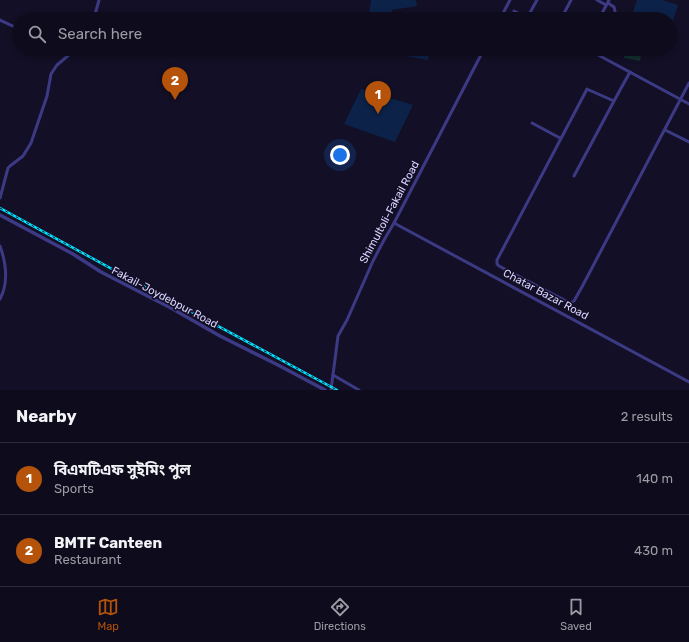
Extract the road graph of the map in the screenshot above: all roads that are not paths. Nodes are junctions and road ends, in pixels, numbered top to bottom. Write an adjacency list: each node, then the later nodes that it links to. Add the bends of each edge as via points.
1 (99, 0): 7 (street)
2 (510, 0): 8 (street)
3 (537, 0): 9 (street)
4 (572, 0): 10 (street)
5 (597, 0): 6 (street)
6 (608, 3): 11 (street); 12 (street)
7 (95, 12)
8 (504, 12)
9 (532, 12)
10 (565, 12)
11 (603, 12)
12 (615, 12)
13 (0, 20): 14 (street)
14 (12, 26)
15 (68, 56): 28 (street, via 51,74 32,143 23,156 8,168)
16 (480, 56): 30 (street, Shimultoli-Fakail Road)
17 (599, 56): 18 (street)
18 (630, 72): 20 (street); 21 (street)
19 (689, 83): 20 (street)
20 (680, 100): 22 (street); 24 (street)
21 (614, 101): 25 (street, via 587,89); 27 (street)
22 (689, 104)
23 (532, 123): 25 (street)
24 (665, 130): 25 (street, via 583,285 574,301 570,303 497,264); 26 (street)
25 (560, 138)
26 (689, 142)
27 (574, 176)
28 (0, 198)
29 (0, 215): 35 (street, Fakail-Joydebpur Road, via 101,272)
30 (394, 223): 33 (street, Shimultoli-Fakail Road, via 338,336); 34 (street, Chatar Bazar Road)
31 (0, 246): 32 (street, via 6,270)
32 (0, 298)
33 (333, 375): 36 (street, Shimultoli-Fakail Road); 37 (street)
34 (689, 382)
35 (325, 390)
36 (331, 390)
37 (359, 390)

